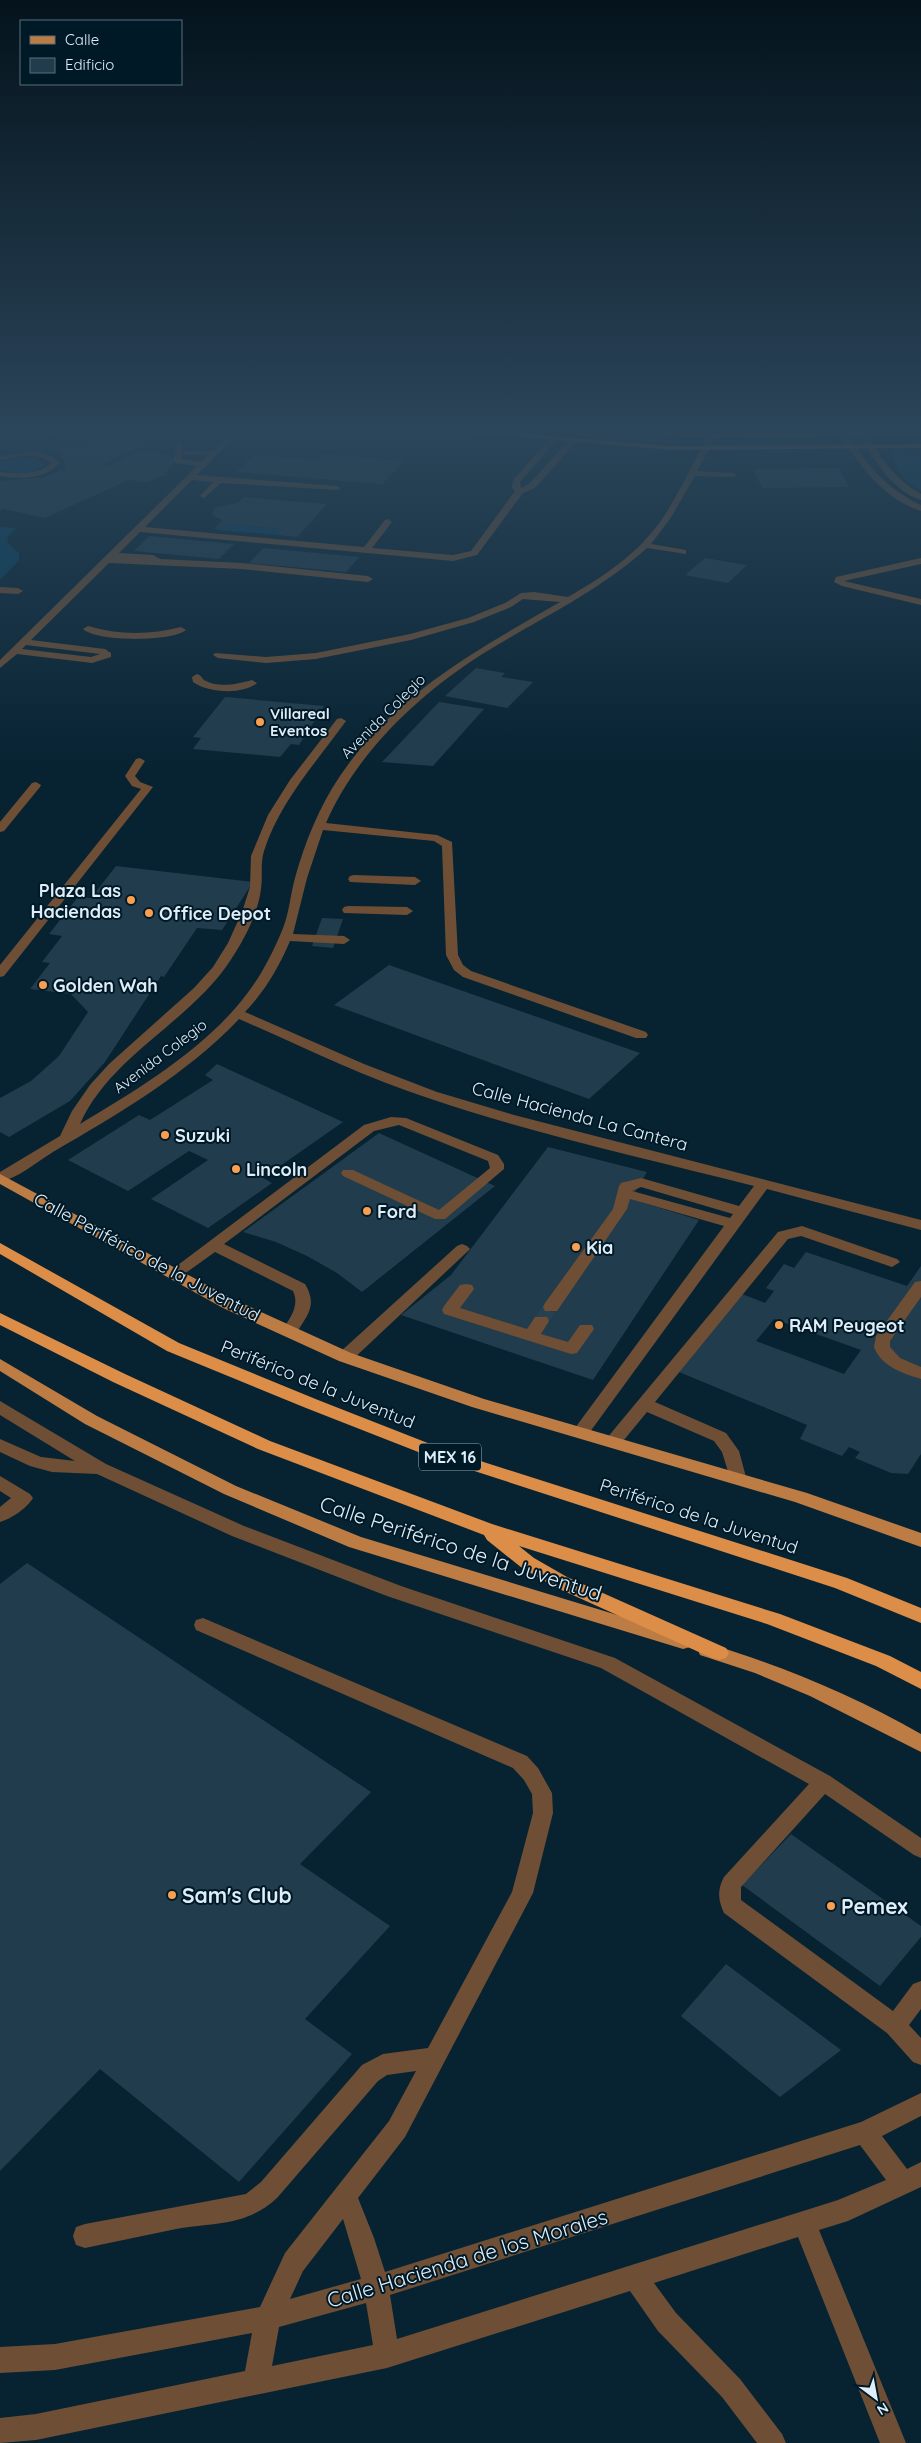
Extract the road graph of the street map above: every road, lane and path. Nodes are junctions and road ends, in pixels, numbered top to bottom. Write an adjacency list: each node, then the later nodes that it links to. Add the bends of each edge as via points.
1 (125, 542): 9 (street)
2 (279, 542): 7 (street)
3 (372, 542): 7 (street)
4 (482, 542): 7 (street, via 470,555 453,558)
5 (648, 542): 6 (street, Avenida Colegio)
6 (645, 545): 8 (street); 14 (street, Avenida Colegio)
7 (366, 550)
8 (683, 552)
9 (109, 557): 11 (street); 18 (street)
10 (921, 561): 15 (street, via 862,573 839,579 839,582)
11 (368, 579)
12 (0, 590): 13 (street)
13 (18, 591)
14 (568, 600): 21 (street, via 521,596 508,605 462,623 316,656 266,660); 29 (street, Avenida Colegio, via 458,666 413,703 366,750 338,785)
15 (921, 602)
16 (88, 629): 17 (street, via 92,633 125,635 165,635)
17 (181, 630)
18 (24, 642): 19 (street); 20 (street)
19 (76, 648): 22 (street); 22 (street, via 108,655 92,660)
20 (15, 651): 22 (street); 23 (street)
21 (218, 655)
22 (65, 657)
23 (0, 665)
24 (197, 677): 25 (street, via 202,684 236,688)
25 (252, 683)
26 (341, 721): 40 (street, via 295,780 268,824 255,862 255,890 244,922 217,970 84,1100)
27 (140, 761): 37 (street, via 130,776 136,784 148,787)
28 (36, 785): 30 (street)
29 (318, 826): 35 (street, Avenida Colegio, via 302,872); 39 (street, via 436,838 446,842 452,955 458,967 467,974)
30 (0, 829)
31 (354, 879): 32 (street)
32 (414, 881)
33 (348, 910): 34 (street)
34 (407, 911)
35 (288, 932): 36 (street); 38 (street, Avenida Colegio, via 271,969)
36 (345, 935)
37 (0, 973)
38 (239, 1014): 40 (street, Avenida Colegio, via 181,1062); 43 (street, Calle Hacienda La Cantera, via 359,1067 432,1094 509,1118)
39 (641, 1035)
40 (67, 1137): 42 (street, Avenida Colegio)
41 (348, 1173): 46 (street, via 440,1216 484,1181 497,1169 497,1164 493,1158 401,1121 379,1124 369,1128)
42 (0, 1178): 50 (main road, Calle Periférico de la Juventud)
43 (763, 1184): 44 (street); 45 (street, Calle Hacienda La Cantera)
44 (738, 1218): 53 (street, via 626,1186 620,1209); 64 (street)
45 (921, 1225)
46 (214, 1245): 50 (street); 57 (street, via 299,1288 306,1305)
47 (0, 1248): 73 (highway, Periférico de la Juventud / MEX 16, via 173,1347 312,1404 437,1453 776,1561)
48 (462, 1249): 59 (street)
49 (892, 1262): 62 (street, via 802,1231 783,1235)
50 (175, 1274): 57 (main road, Calle Periférico de la Juventud, via 229,1304)
51 (921, 1286): 61 (street, via 880,1347 892,1360)
52 (466, 1289): 58 (street, via 450,1310)
53 (551, 1307)
54 (0, 1318): 71 (highway, via 264,1445)
55 (541, 1321): 58 (street)
56 (586, 1329): 58 (street, via 571,1349)
57 (290, 1330): 59 (main road, Calle Periférico de la Juventud)
58 (531, 1336)
59 (345, 1357): 64 (main road, Calle Periférico de la Juventud, via 478,1403)
60 (0, 1364): 75 (main road, Calle Periférico de la Juventud, via 91,1420 230,1490 355,1542)
61 (921, 1373)
62 (644, 1404): 65 (street); 68 (street, via 720,1437 730,1451)
63 (0, 1407): 67 (street)
64 (581, 1432): 65 (main road, Calle Periférico de la Juventud)
65 (613, 1442): 68 (main road, Calle Periférico de la Juventud)
66 (0, 1444): 67 (street, via 36,1462 52,1466)
67 (100, 1468): 78 (street, via 238,1531 394,1591 608,1663)
68 (737, 1478): 72 (main road, Calle Periférico de la Juventud)
69 (0, 1482): 70 (street, via 24,1498)
70 (0, 1516)
71 (486, 1529): 75 (highway, via 528,1563 561,1582); 76 (highway, via 774,1619 883,1661)
72 (921, 1540)
73 (921, 1616)
74 (203, 1625): 83 (street, via 520,1762 542,1792 543,1813 522,1893)
75 (720, 1653): 77 (main road, Calle Periférico de la Juventud, via 747,1661 885,1722)
76 (921, 1681)
77 (921, 1744)
78 (823, 1782): 79 (street); 81 (street, via 731,1883 730,1901 732,1906)
79 (921, 1849)
80 (921, 1991): 81 (street)
81 (895, 2026): 82 (street)
82 (921, 2054)
83 (436, 2057): 87 (street, via 397,2129); 89 (street, via 383,2065 370,2073 269,2190 254,2203)
84 (921, 2104): 85 (street, Calle Hacienda de los Morales)
85 (865, 2132): 86 (street); 91 (street, Calle Hacienda de los Morales)
86 (913, 2179): 88 (street, via 839,2212)
87 (346, 2198): 91 (street, via 368,2251); 92 (street, via 294,2262)
88 (804, 2223): 90 (street); 98 (street)
89 (85, 2236)
90 (634, 2277): 93 (street); 97 (street, via 667,2322 730,2388)
91 (377, 2287): 92 (street, Calle Hacienda de los Morales); 93 (street)
92 (268, 2318): 94 (street, Calle Hacienda de los Morales, via 55,2357); 95 (street)
93 (387, 2355): 95 (street)
94 (0, 2360)
95 (256, 2383): 96 (street, via 36,2427)
96 (0, 2431)
97 (773, 2443)
98 (893, 2443)

